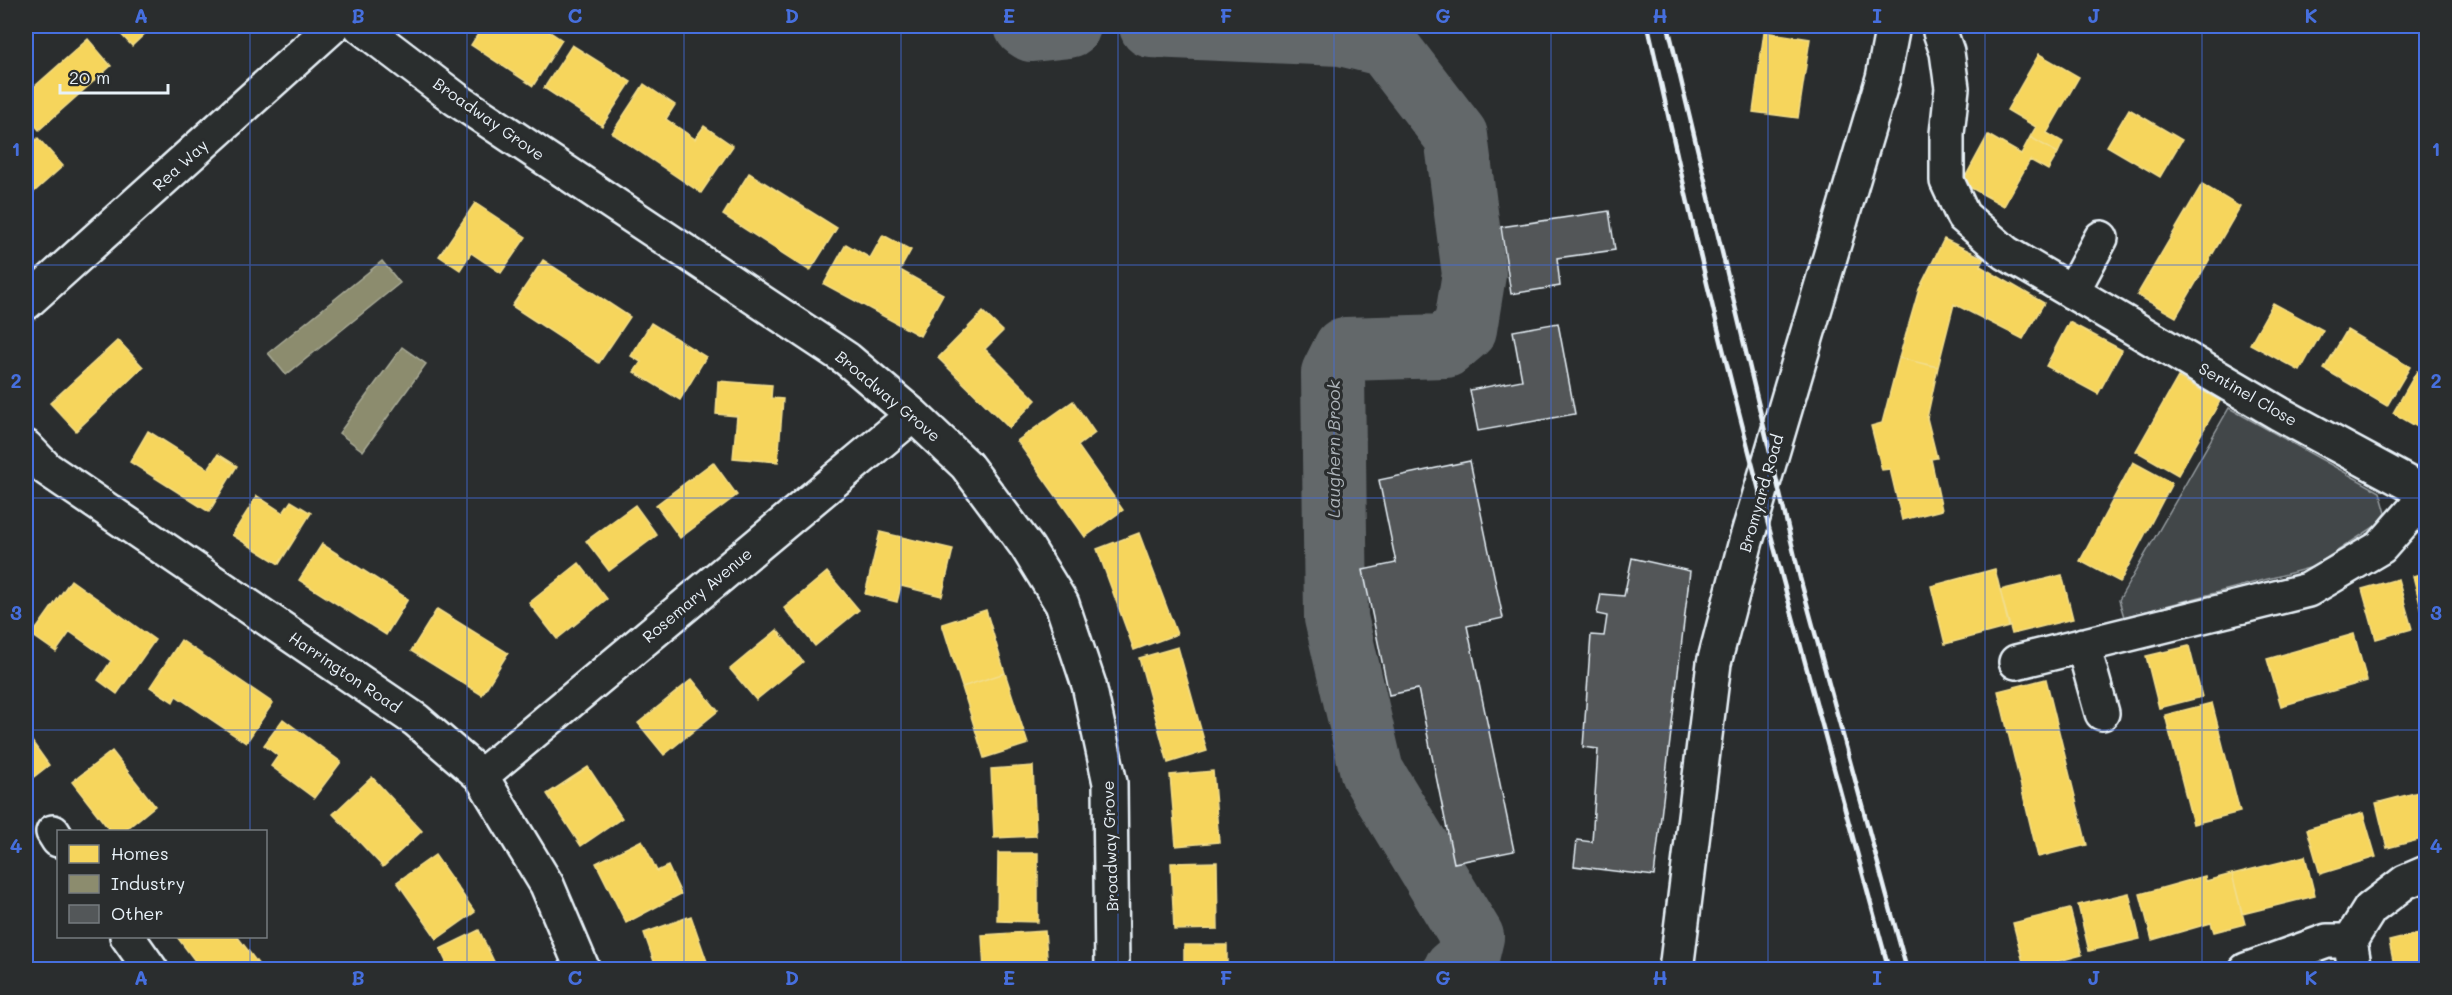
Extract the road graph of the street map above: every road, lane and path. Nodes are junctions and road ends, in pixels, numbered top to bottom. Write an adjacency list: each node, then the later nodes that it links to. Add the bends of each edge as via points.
1 (333, 26): 7 (street, Rea Way)
2 (360, 26): 8 (street, Broadway Grove, via 456,99 847,359)
3 (1893, 26): 21 (street, Bromyard Road, via 1883,78 1746,540 1714,663)
4 (1940, 32): 6 (street, Sentinel Close, via 1952,88 1947,182 1963,216 2006,254)
5 (2101, 238): 6 (street)
6 (2072, 292): 10 (street, Sentinel Close, via 2280,414)
7 (26, 303)
8 (913, 415): 14 (street, Rosemary Avenue); 20 (street, Broadway Grove, via 966,465 1027,547 1062,604 1089,685 1110,783)
9 (26, 447): 14 (street, Harrington Road, via 47,469 416,720)
10 (2427, 494): 11 (street, via 2381,548 2308,590)
11 (2083, 645): 12 (street); 13 (street)
12 (2016, 662)
13 (2102, 713)
14 (481, 776): 19 (street, Harrington Road, via 547,885)
15 (2427, 873): 17 (street, via 2405,882 2370,909)
16 (128, 938): 18 (street)
17 (2352, 956): 22 (street, via 2327,941)
18 (151, 969)
19 (583, 969)
20 (1112, 969)
21 (1676, 969)
22 (2246, 969)

